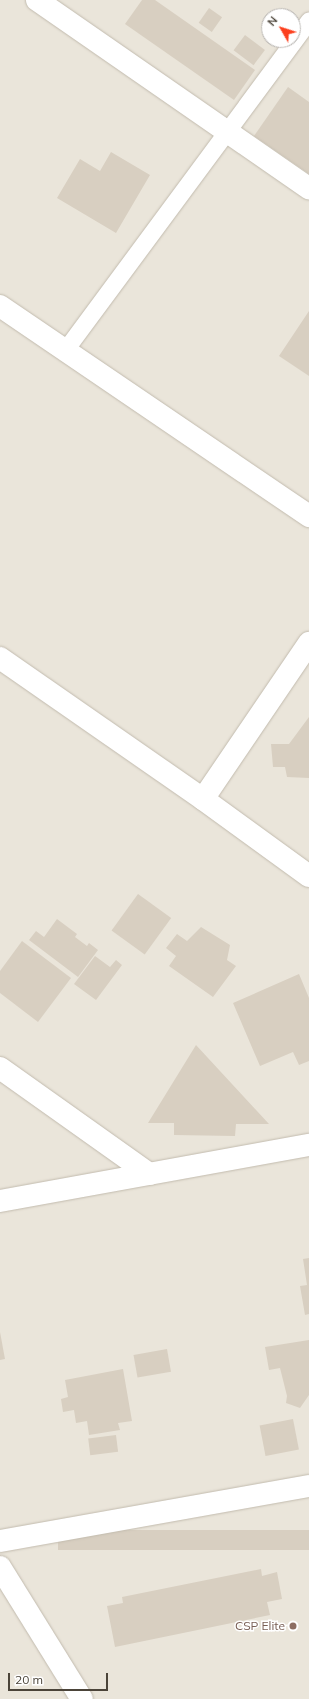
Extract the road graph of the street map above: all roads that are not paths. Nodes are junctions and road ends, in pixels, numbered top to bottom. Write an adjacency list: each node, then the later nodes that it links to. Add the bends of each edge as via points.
1 (37, 0): 3 (street)
2 (309, 20): 3 (lane)
3 (228, 132): 4 (street); 6 (lane)
4 (309, 188)
5 (0, 306): 6 (street)
6 (65, 350): 7 (street)
7 (309, 516)
8 (309, 643): 10 (street)
9 (0, 658): 10 (street)
10 (203, 799): 11 (street)
11 (309, 876)
12 (0, 1068): 14 (street)
13 (309, 1144): 14 (street)
14 (149, 1174): 15 (street)
15 (0, 1201)
16 (309, 1486): 17 (street)
17 (0, 1541)
18 (0, 1567): 19 (street)
19 (82, 1699)

